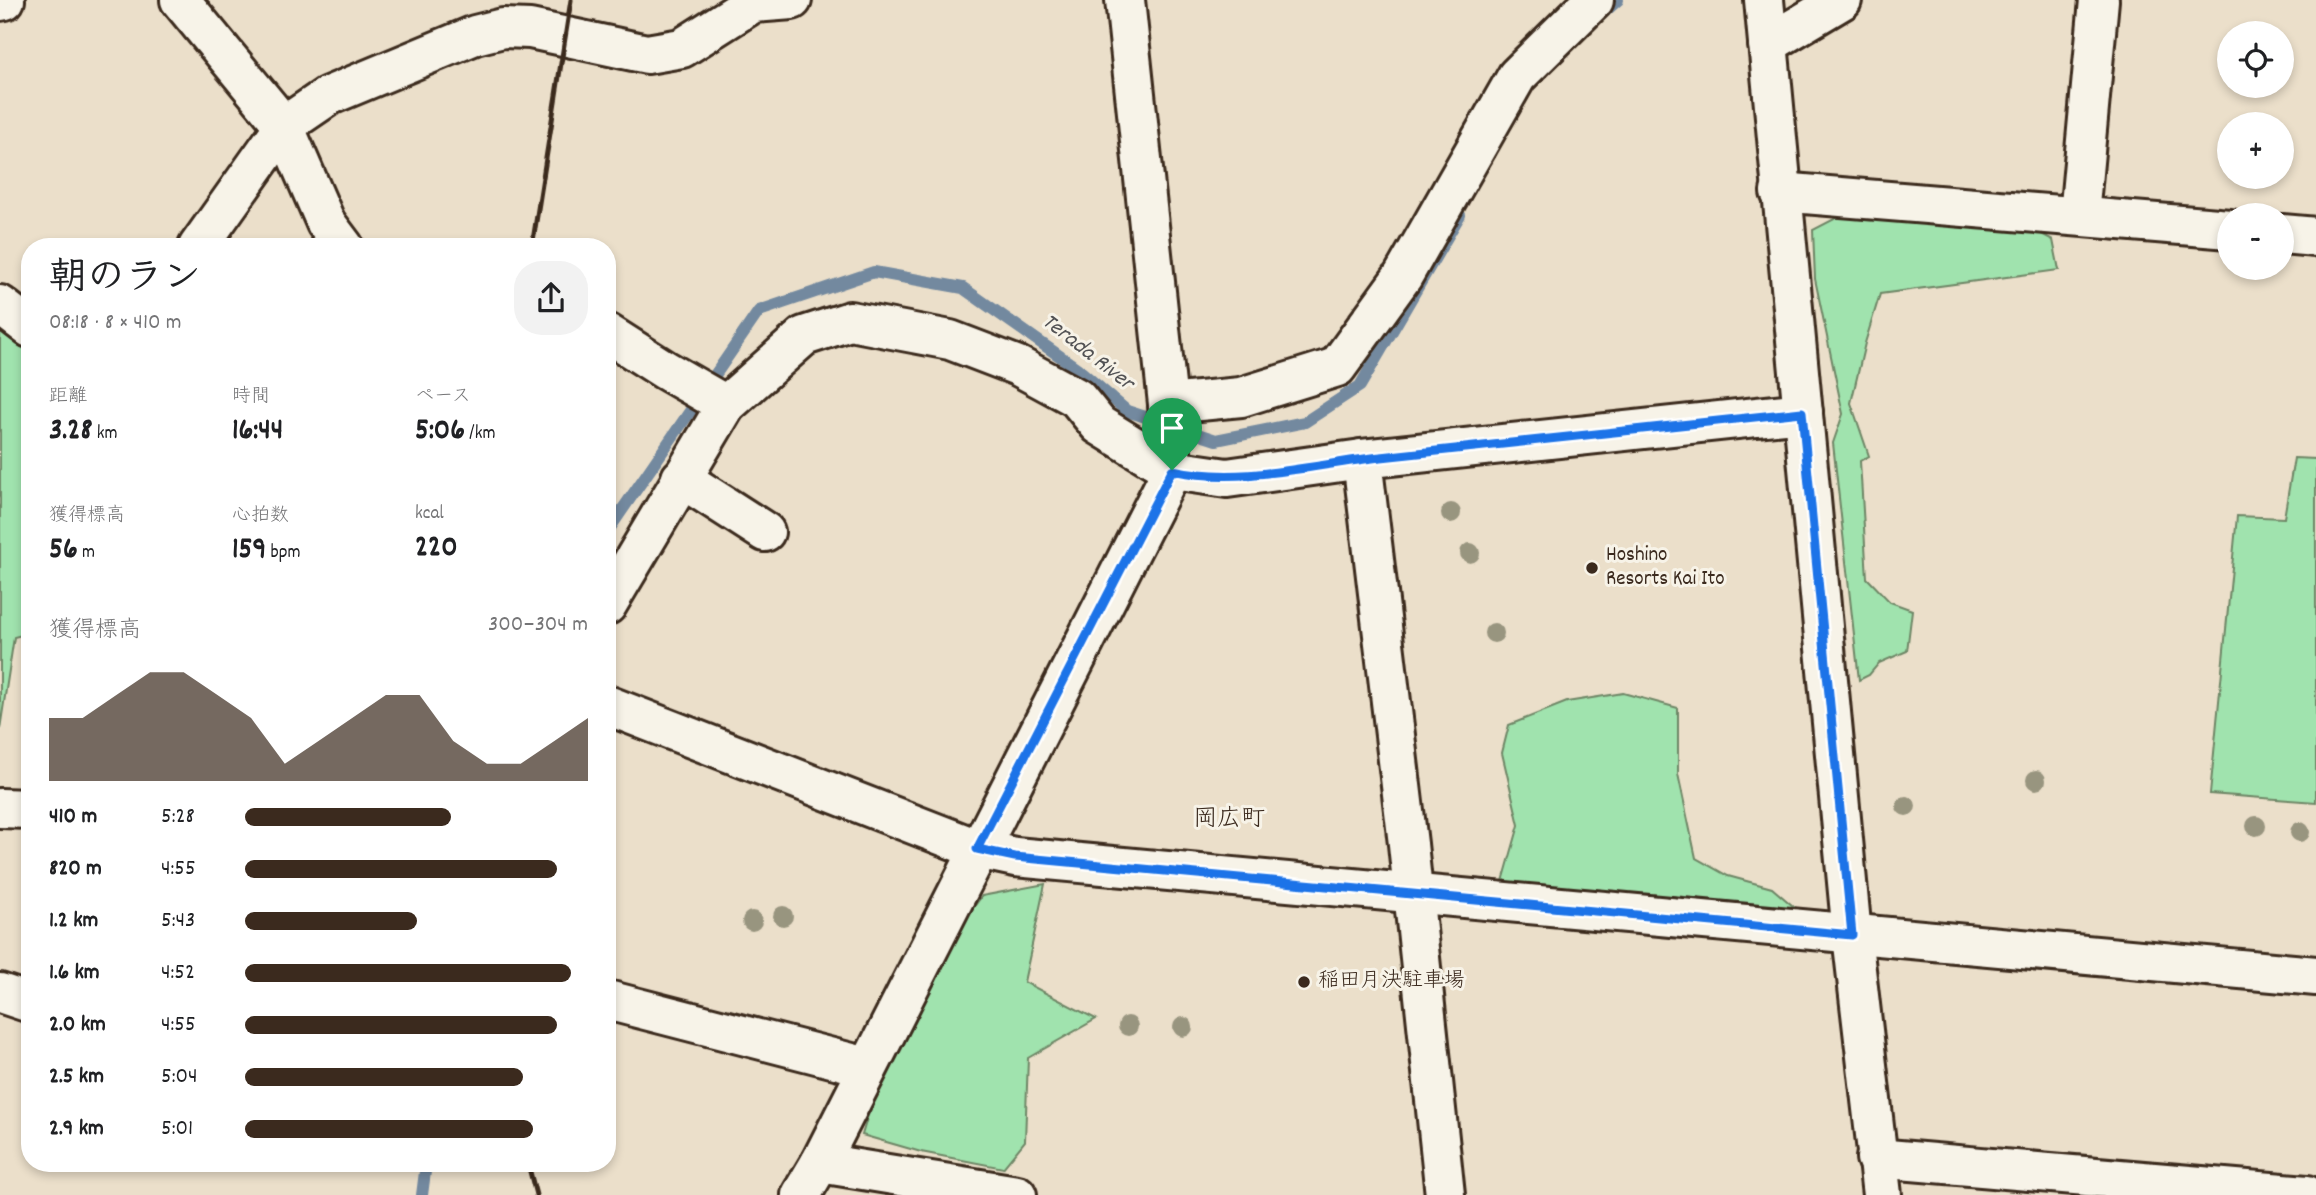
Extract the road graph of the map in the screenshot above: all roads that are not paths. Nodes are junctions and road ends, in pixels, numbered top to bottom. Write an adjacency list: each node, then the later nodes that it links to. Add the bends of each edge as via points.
1 (180, 0): 10 (street)
2 (792, 0): 8 (street)
3 (1125, 0): 22 (street)
4 (1594, 0): 22 (street, via 1517,76 1403,276 1337,367 1241,397)
5 (1764, 0): 9 (street)
6 (1842, 0): 9 (street)
7 (2099, 0): 12 (street)
8 (755, 2): 10 (street, via 682,48 647,54 530,29 475,34 328,96)
9 (1768, 44): 11 (street)
10 (284, 126): 16 (street); 17 (street, via 326,223)
11 (1780, 192): 12 (street); 23 (street)
12 (2079, 216): 13 (street)
13 (2217, 228)
14 (2294, 235): 15 (street)
15 (2316, 237)
16 (204, 238)
17 (337, 238)
18 (0, 305): 19 (street)
19 (21, 321)
20 (616, 338): 21 (street)
21 (724, 404): 25 (street, via 804,336 850,321 950,340 1018,366 1077,398 1099,425); 26 (street)
22 (1168, 404): 25 (street)
23 (1802, 412): 24 (street); 34 (street)
24 (1362, 459): 25 (street, via 1227,478); 33 (street)
25 (1172, 470): 32 (street)
26 (681, 478): 27 (street); 28 (street)
27 (765, 532)
28 (616, 590)
29 (616, 709): 32 (street)
30 (0, 808): 31 (street)
31 (21, 809)
32 (977, 849): 33 (street, via 1015,857); 39 (street)
33 (1410, 891): 34 (street); 44 (street)
34 (1852, 935): 35 (street); 41 (street)
35 (2316, 976)
36 (0, 993): 37 (street)
37 (21, 1000)
38 (616, 1002): 39 (street)
39 (867, 1068): 40 (street)
40 (820, 1163): 42 (street); 43 (street)
41 (1879, 1177): 45 (street)
42 (801, 1195)
43 (1017, 1195)
44 (1445, 1195)
45 (2307, 1195)

